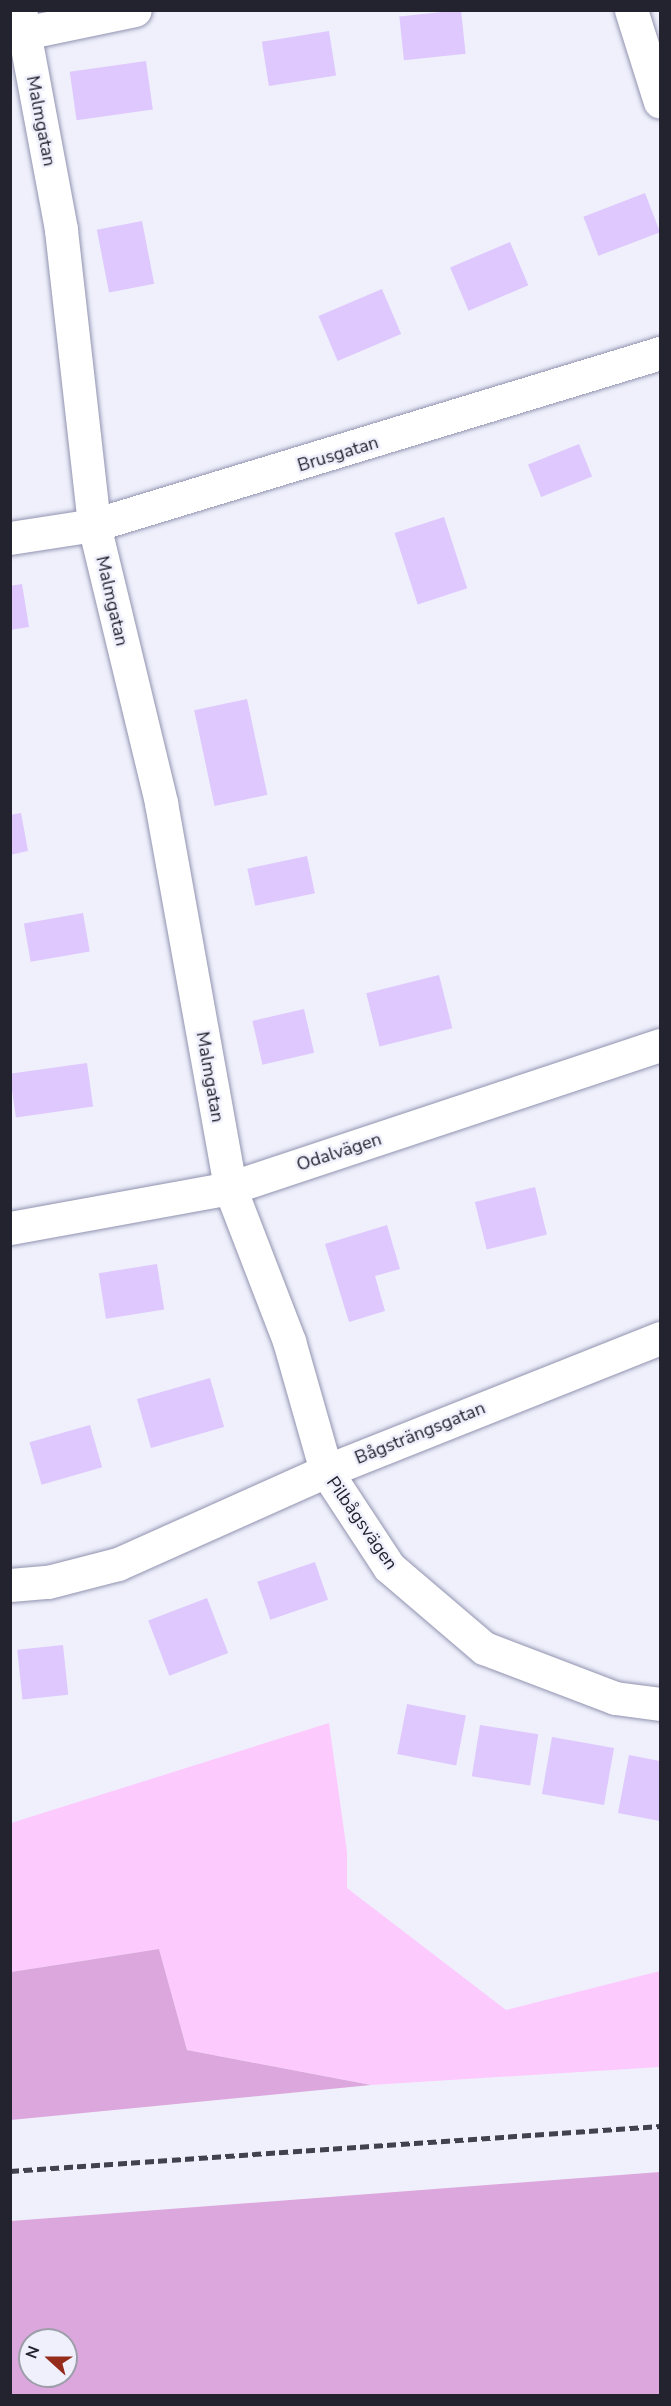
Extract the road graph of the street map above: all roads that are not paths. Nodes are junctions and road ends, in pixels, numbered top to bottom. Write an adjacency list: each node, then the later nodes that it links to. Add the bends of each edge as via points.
1 (135, 10): 3 (street)
2 (631, 10): 4 (street)
3 (22, 22): 6 (street, Malmgatan, via 61,230)
4 (660, 102)
5 (660, 354): 6 (street, Brusgatan, via 268,476)
6 (94, 525): 7 (street, Brusgatan); 9 (street, Malmgatan, via 161,803)
7 (10, 538)
8 (660, 1045): 9 (street, Odalvägen)
9 (230, 1188): 10 (street, Odalvägen); 12 (street, Pilbågsvägen, via 289,1341)
10 (10, 1228)
11 (660, 1338): 12 (street, Bågsträngsgatan)
12 (326, 1471): 13 (street, Bågsträngsgatan, via 118,1563 48,1582); 14 (street, Pilbågsvägen, via 389,1567 484,1648 615,1698)
13 (10, 1585)
14 (660, 1704)

